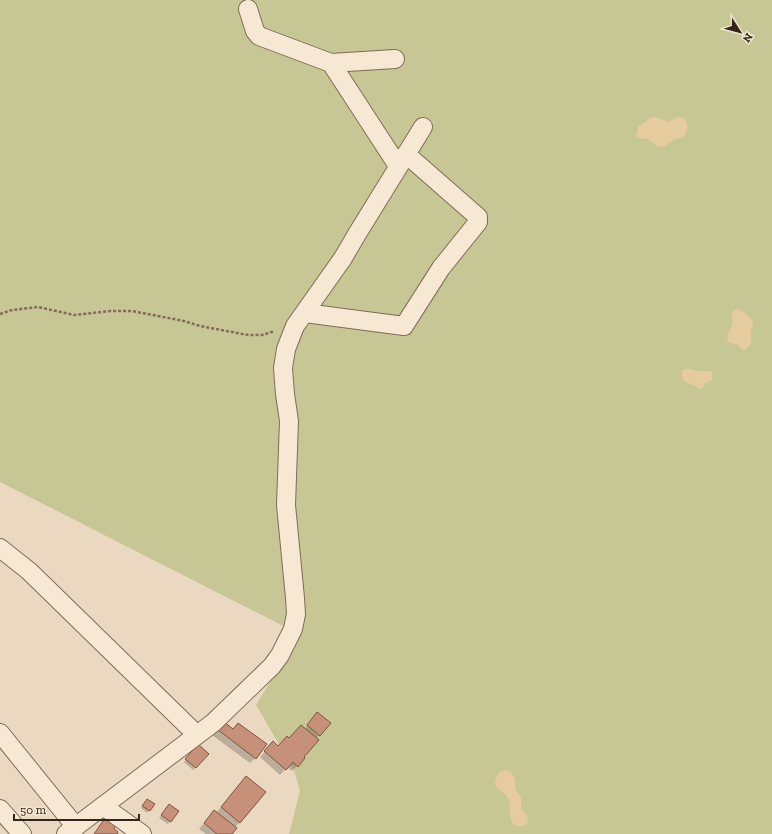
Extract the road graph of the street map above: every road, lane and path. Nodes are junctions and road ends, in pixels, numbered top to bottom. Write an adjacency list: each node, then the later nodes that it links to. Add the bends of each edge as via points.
1 (248, 9): 3 (street, via 259,36)
2 (395, 59): 3 (street)
3 (331, 63): 5 (street)
4 (423, 128): 5 (street)
5 (402, 160): 7 (street, via 343,258); 7 (street, via 478,217 478,222 441,268 404,326)
6 (0, 314): 7 (path, via 38,307 74,315 132,311 248,335 262,335)
7 (300, 320): 10 (street, via 286,349 283,368 289,421 286,505 296,614 293,629 272,666 214,723)
8 (0, 548): 10 (street, via 29,571)
9 (0, 733): 13 (street)
10 (197, 734): 11 (street)
11 (103, 806): 13 (street); 15 (street)
12 (0, 809): 14 (street)
13 (71, 830)
14 (22, 834)
15 (142, 834)

